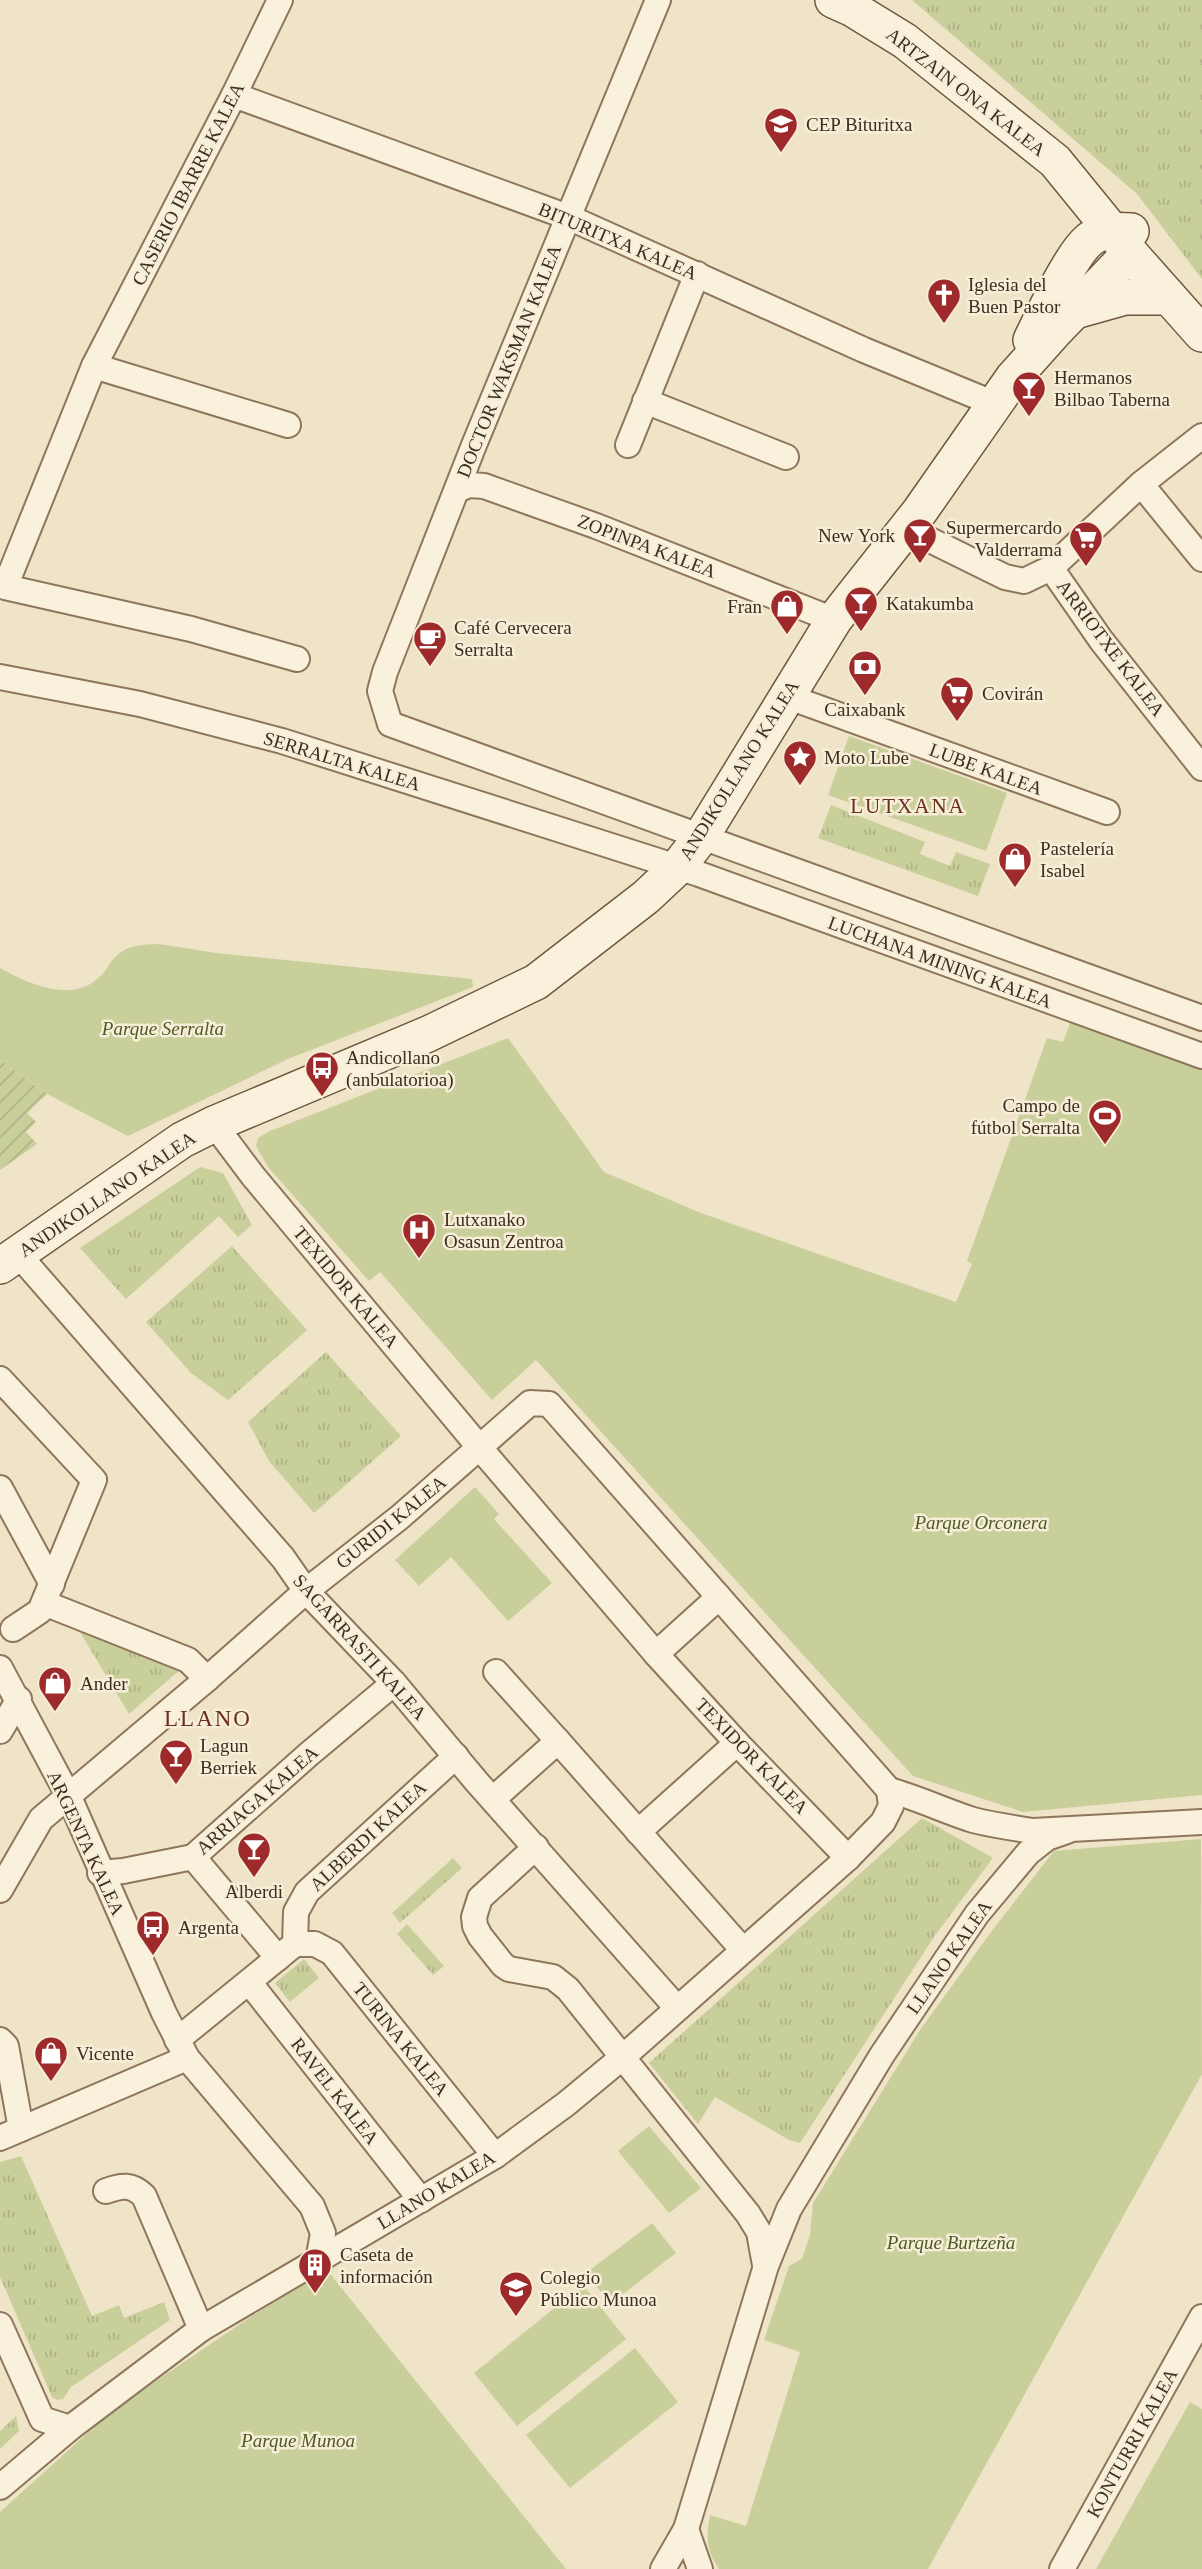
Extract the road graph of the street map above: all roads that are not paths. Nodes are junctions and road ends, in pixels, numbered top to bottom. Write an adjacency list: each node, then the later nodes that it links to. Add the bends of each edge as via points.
1 (280, 0): 4 (street, CASERIO IBARRE KALEA)
2 (658, 0): 6 (street, DOCTOR WAKSMAN KALEA)
3 (833, 0): 5 (street, ARTZAIN ONA KALEA, via 905,41)
4 (234, 95): 6 (street, BITURITXA KALEA); 13 (street, CASERIO IBARRE KALEA)
5 (1059, 166): 7 (street, ARTZAIN ONA KALEA); 8 (street, via 1071,197)
6 (568, 218): 9 (street, BITURITXA KALEA); 21 (street, DOCTOR WAKSMAN KALEA)
7 (1125, 238): 8 (street, via 1088,240); 10 (street, ARTZAIN ONA KALEA); 11 (street, ANDIKOLLANO KALEA)
8 (1070, 267): 14 (street)
9 (697, 274): 14 (street, BITURITXA KALEA, via 864,350); 15 (street)
10 (1186, 300): 11 (street, via 1125,297); 12 (street, ARTZAIN ONA KALEA)
11 (1074, 311): 14 (street, ANDIKOLLANO KALEA)
12 (1202, 334)
13 (94, 366): 16 (street); 26 (street, CASERIO IBARRE KALEA, via 5,587 191,629)
14 (1004, 391): 22 (street, ANDIKOLLANO KALEA)
15 (645, 401): 18 (street); 19 (street)
16 (289, 425)
17 (1202, 436): 20 (street)
18 (628, 445)
19 (786, 457)
20 (1141, 484): 23 (street); 24 (street)
21 (457, 490): 25 (street, ZOPINPA KALEA, via 484,486); 31 (street, DOCTOR WAKSMAN KALEA, via 380,691 390,724)
22 (915, 529): 24 (street, ARRIOTXE KALEA, via 1005,577 1024,581); 25 (street, ANDIKOLLANO KALEA)
23 (1202, 559)
24 (1051, 568): 29 (street, ARRIOTXE KALEA)
25 (834, 620): 28 (street, ANDIKOLLANO KALEA)
26 (298, 659)
27 (0, 677): 33 (street, SERRALTA KALEA, via 140,704 282,741)
28 (786, 696): 30 (street, LUBE KALEA); 31 (street, ANDIKOLLANO KALEA)
29 (1202, 768)
30 (1107, 812)
31 (701, 837): 32 (street, LUCHANA MINING KALEA); 33 (street, ANDIKOLLANO KALEA)
32 (741, 852): 34 (street, via 729,853 720,861); 35 (street, LUCHANA MINING KALEA)
33 (678, 867): 34 (street, LUCHANA MINING KALEA); 37 (street, ANDIKOLLANO KALEA, via 536,982 428,1034)
34 (717, 881): 36 (street, LUCHANA MINING KALEA)
35 (1202, 1018)
36 (1202, 1056)
37 (214, 1125): 38 (street, ANDIKOLLANO KALEA, via 152,1159); 40 (street, TEXIDOR KALEA)
38 (9, 1259): 42 (street, SAGARRASTI KALEA, via 283,1558)
39 (0, 1379): 43 (street, via 94,1480)
40 (480, 1448): 42 (street, GURIDI KALEA); 44 (street, via 530,1404 549,1404); 46 (street, TEXIDOR KALEA)
41 (0, 1488): 43 (street)
42 (306, 1591): 49 (street, GURIDI KALEA); 50 (street, SAGARRASTI KALEA)
43 (48, 1593): 45 (street, via 40,1611); 49 (street, via 188,1660)
44 (719, 1597): 46 (street); 58 (street)
45 (13, 1629)
46 (656, 1654): 54 (street, TEXIDOR KALEA)
47 (0, 1668): 51 (street, ARGENTA KALEA)
48 (496, 1672): 53 (street)
49 (206, 1679): 57 (street, GURIDI KALEA)
50 (394, 1683): 55 (street, SAGARRASTI KALEA); 66 (street, ARRIAGA KALEA)
51 (19, 1699): 52 (street); 56 (street, ARGENTA KALEA)
52 (0, 1731)
53 (558, 1741): 60 (street); 64 (street)
54 (737, 1743): 64 (street); 67 (street, TEXIDOR KALEA)
55 (456, 1756): 60 (street, SAGARRASTI KALEA); 72 (street, ALBERDI KALEA, via 307,1892 296,1912)
56 (49, 1762): 57 (street, via 66,1773); 59 (street, ARGENTA KALEA)
57 (92, 1774): 59 (street, GURIDI KALEA)
58 (890, 1790): 61 (street, LLANO KALEA); 67 (street, LLANO KALEA, via 891,1806 883,1822)
59 (69, 1797): 68 (street, ARGENTA KALEA); 70 (street, GURIDI KALEA, via 41,1819)
60 (493, 1799): 65 (street, SAGARRASTI KALEA)
61 (982, 1821): 63 (street, LLANO KALEA, via 1033,1830); 69 (street, LLANO KALEA, via 1007,1848 1012,1859)
62 (1202, 1822): 63 (street, LLANO KALEA)
63 (1067, 1830): 69 (street, LLANO KALEA, via 1047,1838)
64 (638, 1832): 71 (street)
65 (537, 1847): 74 (street, SAGARRASTI KALEA); 77 (street, via 480,1898 475,1926 509,1969 560,1981)
66 (194, 1857): 68 (street, ARRIAGA KALEA); 72 (street)
67 (848, 1858): 71 (street, LLANO KALEA)
68 (100, 1873): 76 (street, ARGENTA KALEA)
69 (1009, 1874): 80 (street, LLANO KALEA, via 882,2055)
70 (0, 1890)
71 (743, 1950): 74 (street, LLANO KALEA)
72 (286, 1951): 73 (street); 79 (street, TURINA KALEA, via 315,1944 332,1953)
73 (248, 1982): 76 (street); 82 (street, RAVEL KALEA)
74 (677, 2008): 77 (street, LLANO KALEA)
75 (0, 2040): 78 (street, via 6,2046)
76 (182, 2049): 78 (street); 84 (street, ARGENTA KALEA, via 312,2206 323,2233)
77 (624, 2056): 79 (street, LLANO KALEA); 83 (street, LLANO KALEA)
78 (10, 2134)
79 (495, 2156): 82 (street, LLANO KALEA)
80 (803, 2185): 83 (street, LLANO KALEA, via 776,2210); 85 (street, LLANO KALEA)
81 (106, 2191): 88 (street, via 128,2186 144,2196)
82 (421, 2200): 84 (street, LLANO KALEA)
83 (748, 2214): 85 (street, LLANO KALEA, via 759,2232)
84 (318, 2261): 88 (street, LLANO KALEA)
85 (766, 2266): 91 (street, LLANO KALEA)
86 (1202, 2316): 94 (street, KONTURRI KALEA)
87 (0, 2325): 89 (street, via 42,2419)
88 (201, 2329): 89 (street, LLANO KALEA)
89 (70, 2428): 90 (street, LLANO KALEA)
90 (0, 2487)
91 (686, 2529): 92 (street, LLANO KALEA); 93 (street)
92 (663, 2569)
93 (700, 2569)
94 (1062, 2569)

